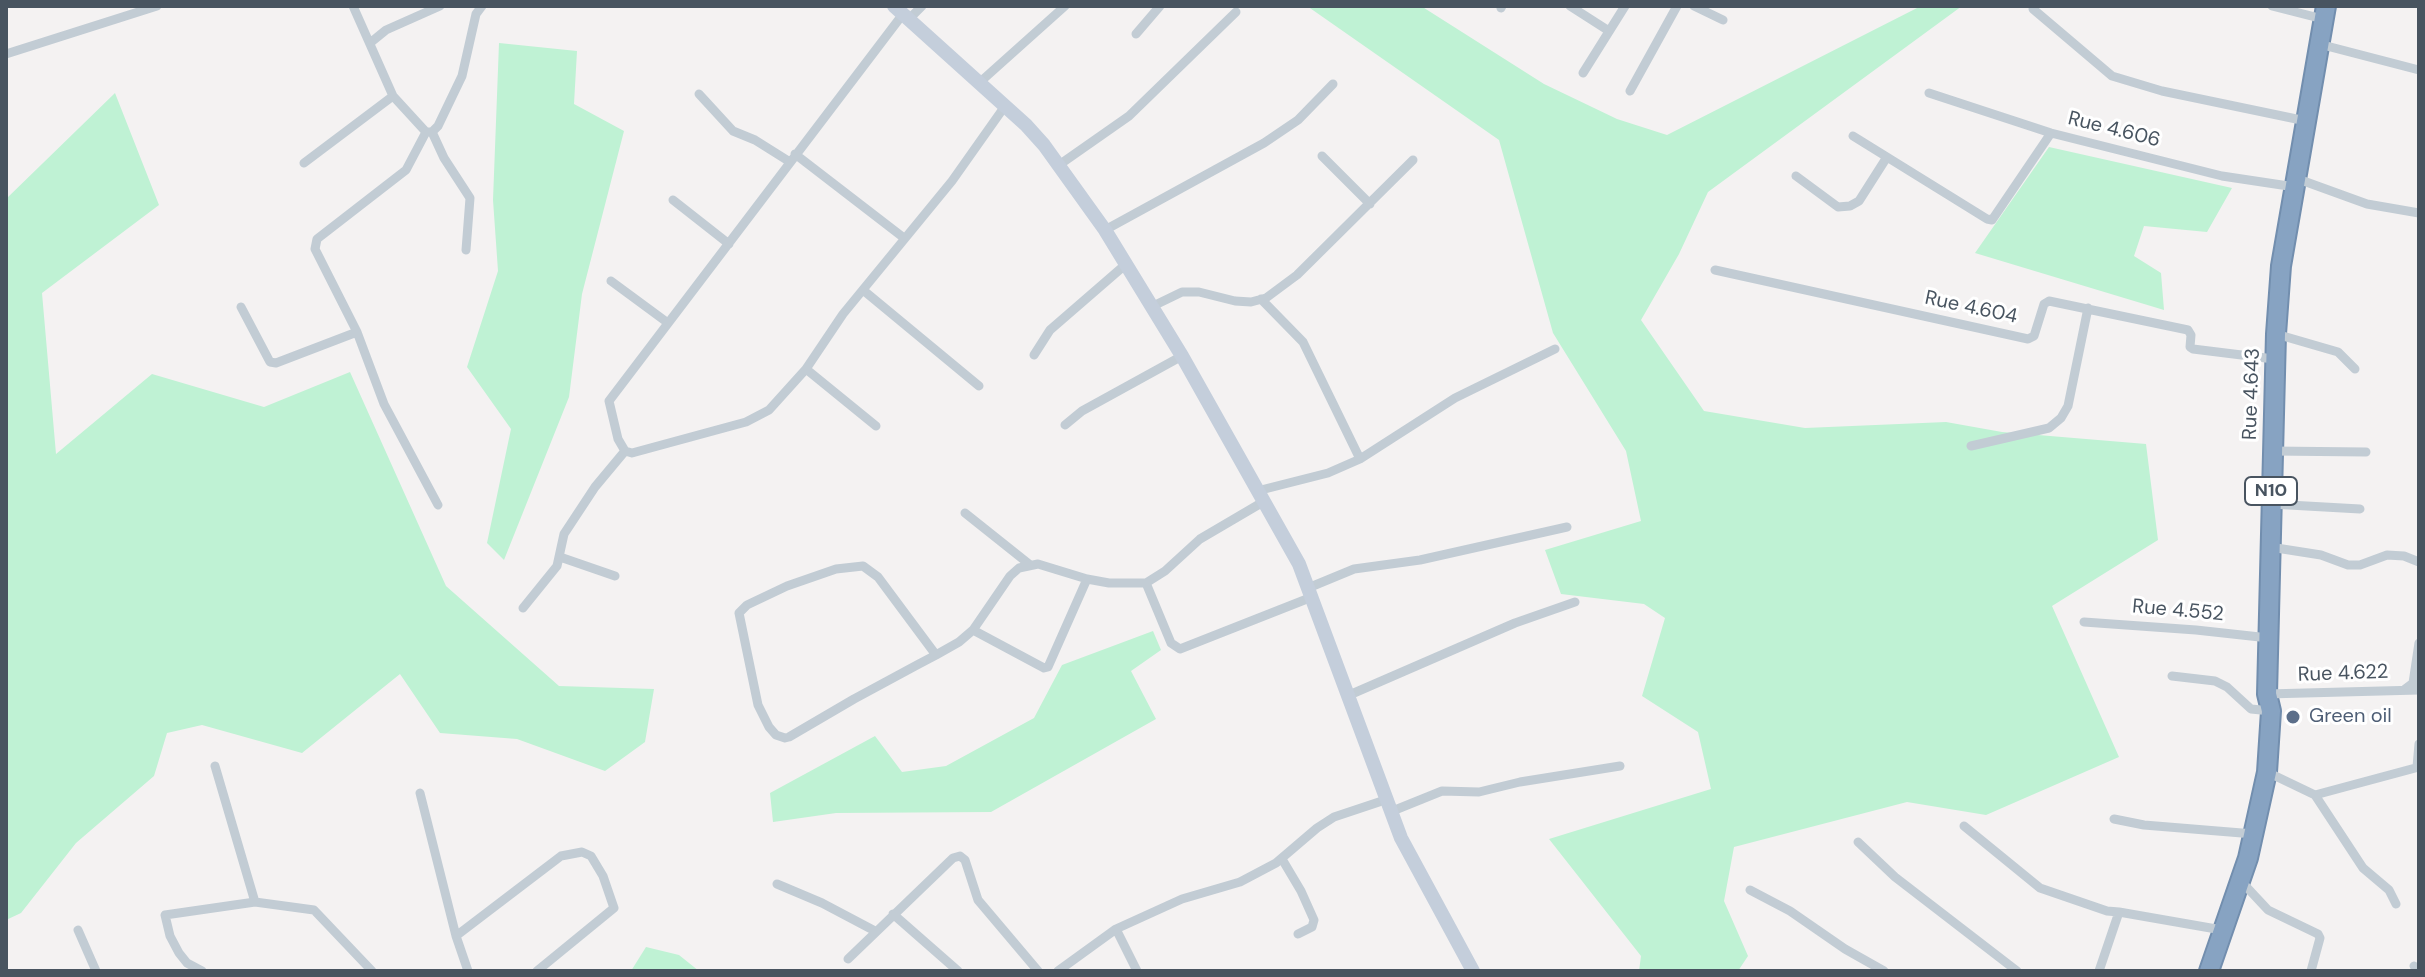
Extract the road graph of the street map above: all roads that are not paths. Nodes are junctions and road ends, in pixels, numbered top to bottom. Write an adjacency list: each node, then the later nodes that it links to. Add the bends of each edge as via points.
1 (157, 6): 23 (street)
2 (353, 6): 21 (street)
3 (440, 6): 14 (street)
4 (480, 6): 34 (street, via 462,76 438,126)
5 (922, 6): 16 (street)
6 (1065, 6): 26 (street)
7 (1160, 6): 20 (street)
8 (1570, 6): 19 (street)
9 (1625, 6): 19 (street)
10 (1677, 6): 28 (street)
11 (1694, 6): 18 (street)
12 (2272, 6): 17 (street)
13 (2033, 9): 33 (street, via 2112,76)
14 (419, 10): 21 (street)
15 (1236, 12): 42 (street, via 1129,116)
16 (902, 13): 26 (street); 39 (street)
17 (2324, 13): 22 (highway, Rue 4.643 / N10)
18 (1723, 20)
19 (1609, 31): 25 (street)
20 (1136, 34)
21 (370, 43): 31 (street)
22 (2319, 44): 24 (street); 33 (highway, Rue 4.643 / N10)
23 (6, 54)
24 (2419, 70)
25 (1583, 73)
26 (979, 83): 32 (street)
27 (1333, 84): 48 (street, via 1298,120 1264,143)
28 (1630, 91)
29 (1929, 93): 35 (street, Rue 4.606)
30 (699, 94): 39 (street, via 733,131)
31 (393, 96): 34 (street); 41 (street)
32 (1005, 106): 42 (street); 49 (street)
33 (2306, 121): 44 (highway, Rue 4.643 / N10)
34 (429, 132): 51 (street, via 470,198); 61 (street, via 406,170 317,239 315,249)
35 (2051, 133): 38 (street, via 1992,220); 44 (street, Rue 4.606, via 2222,176)
36 (1853, 136): 38 (street)
37 (1322, 156): 46 (street)
38 (1887, 157): 43 (street, via 1859,201 1850,206 1838,207)
39 (792, 158): 49 (street); 50 (street)
40 (1413, 160): 46 (street)
41 (304, 163)
42 (1059, 165): 48 (street)
43 (1796, 176)
44 (2297, 183): 47 (street, Rue 4.606); 62 (highway, Rue 4.643 / N10, via 2281,266)
45 (673, 200): 50 (street)
46 (1370, 204): 56 (street, via 1280,290)
47 (2419, 213)
48 (1105, 230): 52 (street)
49 (904, 238): 55 (street)
50 (729, 244): 60 (street)
51 (466, 250)
52 (1125, 265): 58 (street); 64 (street, via 1050,330)
53 (1715, 270): 59 (street, Rue 4.604, via 2028,339 2049,301)
54 (611, 281): 60 (street)
55 (863, 290): 67 (street); 69 (street)
56 (1261, 299): 58 (street, via 1235,301 1182,292); 76 (street, via 1303,342)
57 (241, 307): 61 (street, via 266,358 276,363)
58 (1151, 307): 65 (street)
59 (2088, 308): 66 (street, Rue 4.604, via 2188,330 2193,349); 72 (street, via 2061,418 2049,428)
60 (668, 323): 73 (street, via 609,401)
61 (357, 332): 79 (street, via 384,404)
62 (2276, 334): 66 (highway, Rue 4.643 / N10); 68 (street, via 2338,352)
63 (1555, 349): 76 (street, via 1455,398)
64 (1034, 355)
65 (1182, 356): 70 (street); 77 (street)
66 (2274, 359): 74 (highway, Rue 4.643 / N10)
67 (806, 369): 71 (street); 73 (street, via 759,416)
68 (2355, 369)
69 (979, 386)
70 (1065, 425)
71 (876, 426)
72 (1971, 446)
73 (625, 451): 84 (street, via 564,534)
74 (2272, 451): 75 (street); 78 (highway, Rue 4.643 / N10)
75 (2366, 452)
76 (1360, 459): 77 (street)
77 (1260, 496): 89 (street); 90 (street)
78 (2271, 504): 80 (street); 83 (highway, Rue 4.643 / N10)
79 (438, 505)
80 (2360, 509)
81 (965, 513): 86 (street)
82 (1567, 527): 90 (street, via 1354,569)
83 (2270, 547): 85 (street, via 2348,565 2387,555); 95 (highway, Rue 4.643 / N10)
84 (560, 557): 87 (street); 92 (street)
85 (2419, 562)
86 (1029, 564): 88 (street); 94 (street, via 1010,576)
87 (615, 576)
88 (1087, 579): 89 (street); 94 (street, via 1048,667)
89 (1146, 583): 90 (street, via 1171,643 1180,649)
90 (1310, 592): 101 (street)
91 (1575, 602): 101 (street)
92 (523, 608)
93 (2084, 622): 95 (street, Rue 4.552)
94 (973, 630): 97 (street)
95 (2269, 638): 102 (highway, Rue 4.643 / N10)
96 (2419, 643): 99 (street, via 2413,683)
97 (936, 655): 97 (street, via 781,738 764,719 753,691 739,613 787,586 863,566 878,577)
98 (2172, 676): 102 (street, via 2215,681 2251,709)
99 (2405, 689): 100 (street, Rue 4.622); 102 (street, Rue 4.622)
100 (2419, 690)
101 (1347, 696): 110 (street)
102 (2269, 703): 107 (highway, Rue 4.643 / N10)
103 (2419, 744): 106 (street)
104 (215, 766): 119 (street)
105 (1620, 766): 110 (street, via 1479,792 1442,791)
106 (2418, 767): 109 (street)
107 (2267, 772): 109 (street); 113 (highway, Rue 4.643 / N10)
108 (420, 793): 128 (street)
109 (2315, 795): 120 (street, via 2363,868 2389,890)
110 (1388, 806): 115 (street, via 1334,817); 140 (street)
111 (2114, 819): 113 (street)
112 (1964, 826): 121 (street, via 2040,888)
113 (2254, 834): 116 (highway, Rue 4.643 / N10)
114 (1858, 842): 142 (street)
115 (1282, 859): 123 (street, via 1240,882 1169,904); 127 (street, via 1314,920)
116 (2240, 880): 125 (highway, Rue 4.643 / N10); 145 (street, via 2268,910 2318,934)
117 (777, 884): 126 (street)
118 (1750, 890): 130 (street, via 1806,921)
119 (255, 902): 132 (street, via 165,915 179,953); 133 (street, via 314,910)
120 (2396, 904)
121 (2119, 912): 125 (street); 143 (street)
122 (893, 914): 126 (street); 136 (street); 137 (street, via 960,856 978,900)
123 (1116, 929): 138 (street); 139 (street)
124 (78, 930): 131 (street)
125 (2222, 930): 144 (highway, Rue 4.643 / N10)
126 (875, 931): 129 (street)
127 (1298, 934)
128 (456, 936): 134 (street); 135 (street, via 561,856 582,852 597,862 614,908)
129 (848, 959)
130 (1872, 968): 141 (street)
131 (96, 971)
132 (202, 971)
133 (372, 971)
134 (468, 971)
135 (537, 971)
136 (958, 971)
137 (1038, 971)
138 (1058, 971)
139 (1137, 971)
140 (1473, 971)
141 (1884, 971)
142 (2017, 971)
143 (2099, 971)
144 (2209, 971)
145 (2311, 971)

